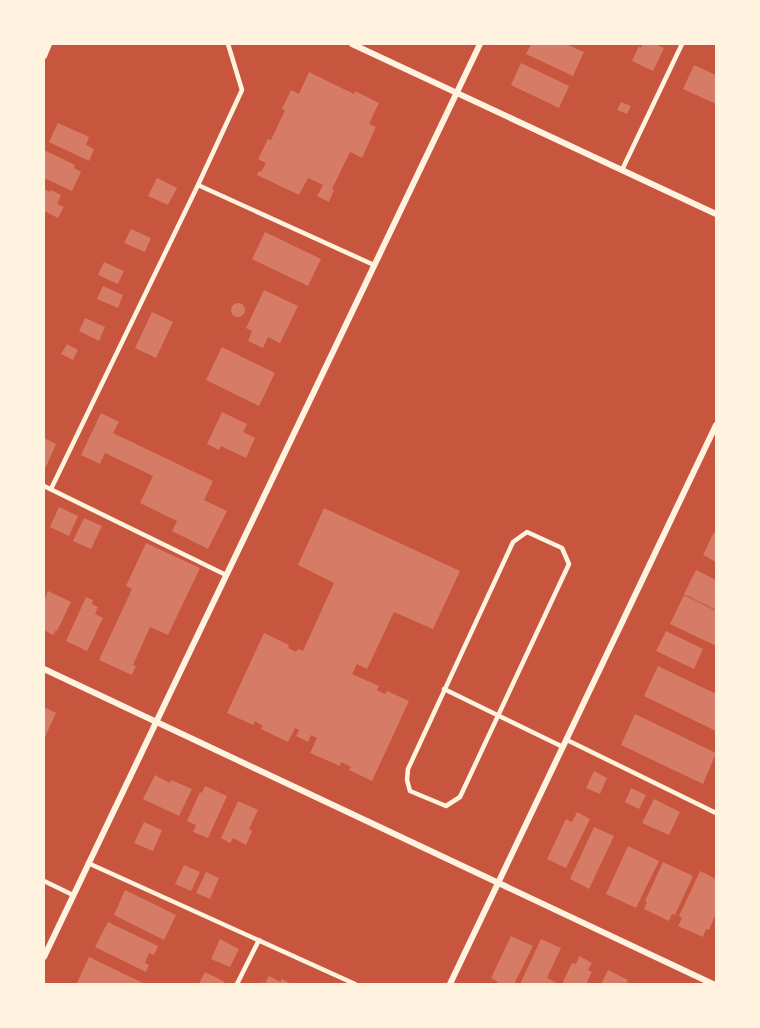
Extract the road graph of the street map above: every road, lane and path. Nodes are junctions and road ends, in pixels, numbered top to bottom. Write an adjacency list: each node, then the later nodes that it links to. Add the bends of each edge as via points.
1 (49, 44): 6 (street)
2 (228, 44): 9 (lane, via 242,90)
3 (352, 44): 7 (street)
4 (480, 44): 7 (street)
5 (682, 44): 8 (lane)
6 (44, 56)
7 (456, 92): 8 (street); 11 (street)
8 (622, 170): 10 (street)
9 (198, 185): 11 (lane); 14 (lane)
10 (717, 214)
11 (374, 265): 15 (street)
12 (717, 425): 20 (street)
13 (44, 486): 14 (lane)
14 (51, 489): 15 (lane)
15 (226, 574): 19 (street)
16 (44, 669): 19 (street)
17 (444, 690): 18 (lane); 18 (lane, via 408,769 410,791 446,806 460,797); 18 (lane, via 513,542 527,532 562,548 569,564)
18 (498, 716): 20 (lane)
19 (156, 722): 22 (street); 24 (street)
20 (565, 743): 21 (lane); 24 (street)
21 (717, 813)
22 (88, 863): 25 (street); 26 (lane)
23 (44, 881): 25 (lane)
24 (498, 883): 30 (street); 31 (street)
25 (73, 895): 27 (street)
26 (259, 940): 28 (lane); 29 (lane)
27 (44, 957)
28 (237, 984)
29 (355, 984)
30 (450, 984)
31 (712, 984)

